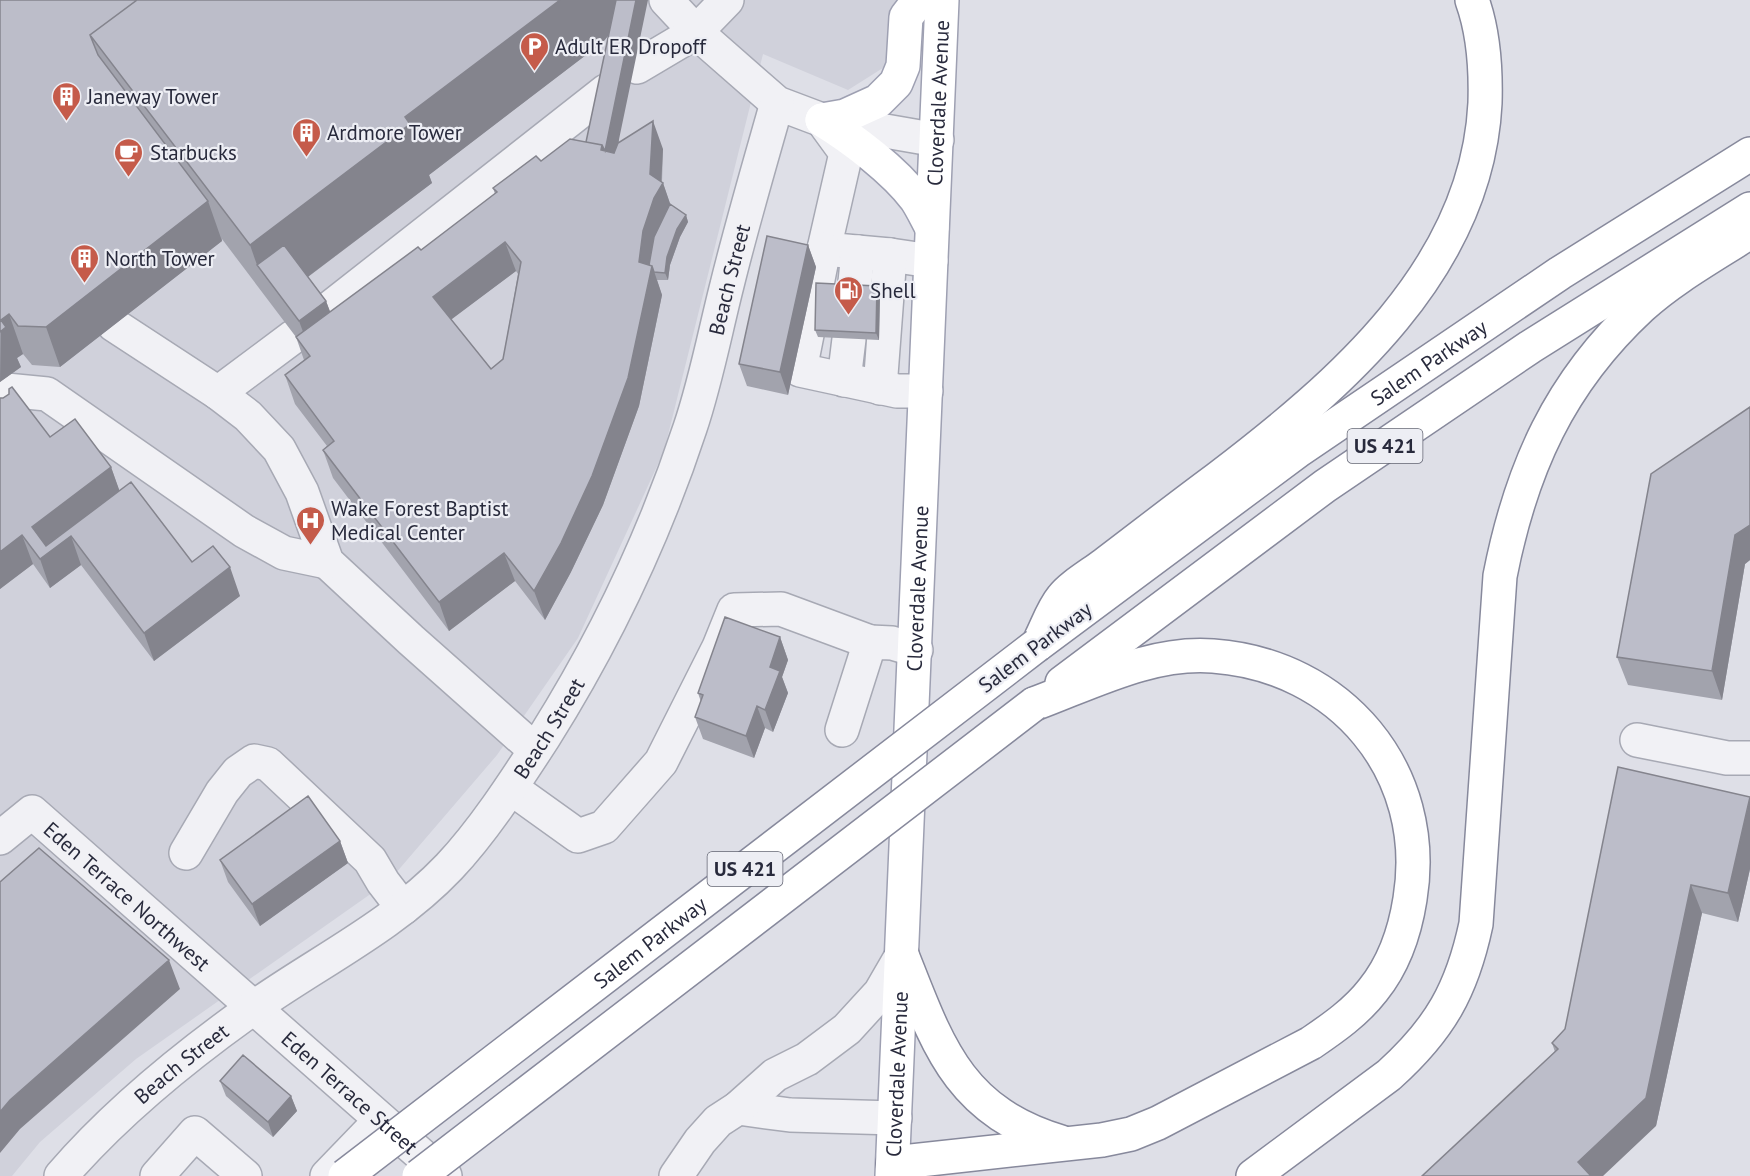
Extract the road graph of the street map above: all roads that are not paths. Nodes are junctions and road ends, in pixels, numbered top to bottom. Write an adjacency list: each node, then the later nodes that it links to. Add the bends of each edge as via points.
1 (666, 0): 6 (street)
2 (727, 0): 6 (street)
3 (919, 0): 10 (main road, via 906,17 903,66 896,83 870,105 846,116)
4 (942, 0): 11 (main road, Cloverdale Avenue)
5 (1472, 0): 31 (main road, via 1483,44 1484,119 1466,195 1428,272 1375,342 1301,413 1062,597)
6 (696, 32): 7 (street); 9 (street)
7 (637, 67)
8 (606, 91): 20 (street)
9 (777, 103): 10 (street); 36 (street, Beach Street, via 691,426 649,541 611,622)
10 (822, 120): 11 (street); 14 (main road, via 850,138 891,174 916,199); 16 (street, via 846,153)
11 (937, 140): 14 (main road, Cloverdale Avenue)
12 (1750, 154): 31 (main road, Salem Parkway / US 421, via 1560,273 1299,450)
13 (1750, 209): 33 (main road, Salem Parkway / US 421, via 1530,347 1325,486)
14 (932, 228): 18 (main road, Cloverdale Avenue)
15 (1750, 232): 58 (main road, via 1680,277 1627,322 1564,399 1534,457 1508,533 1500,576 1476,924 1470,953 1447,1009 1423,1041 1389,1075)
16 (824, 249): 17 (street); 24 (street, via 801,370)
17 (874, 253): 18 (street); 19 (street); 25 (street)
18 (931, 261): 26 (main road, Cloverdale Avenue)
19 (854, 292)
20 (326, 311)
21 (114, 325): 27 (street)
22 (293, 337): 27 (street)
23 (849, 339): 24 (street)
24 (844, 380): 25 (street)
25 (880, 388): 26 (street)
26 (926, 391): 32 (main road, Cloverdale Avenue)
27 (218, 393): 29 (street, via 248,416 279,449 302,492)
28 (0, 395): 29 (street, via 6,390 47,394 244,531 284,553)
29 (327, 562): 36 (street)
30 (870, 642): 32 (street); 34 (street); 38 (street, via 781,609 734,610 661,762 604,827 578,836)
31 (1037, 645): 53 (main road, Salem Parkway / US 421, bridge)
32 (916, 650): 42 (main road, Cloverdale Avenue)
33 (1034, 704): 47 (main road, via 1131,668 1184,656 1238,658 1269,666 1326,694 1370,736 1401,789 1414,851 1413,881 1401,940 1373,990 1334,1028 1158,1123 1131,1134); 55 (main road, Salem Parkway / US 421, bridge)
34 (842, 730)
35 (1637, 740): 37 (street)
36 (535, 750): 38 (street, Beach Street)
37 (1750, 759)
38 (511, 788): 41 (street, Beach Street, via 449,867)
39 (0, 838): 43 (street, Eden Terrace Northwest, via 32,812)
40 (186, 853): 41 (street, via 238,772 254,761 268,764 370,860)
41 (403, 908): 43 (street, Beach Street)
42 (902, 955): 44 (street, via 880,993 847,1029 807,1059 775,1075); 45 (main road, Cloverdale Avenue); 47 (main road, via 934,1035 964,1082 984,1103 1009,1120)
43 (253, 1008): 46 (street, Eden Terrace Street); 49 (street, Beach Street, via 142,1093)
44 (738, 1108): 45 (street, via 790,1115); 57 (street, via 718,1121)
45 (895, 1118): 48 (main road, Cloverdale Avenue)
46 (392, 1129): 52 (street); 54 (street); 56 (street, Eden Terrace Street)
47 (1068, 1144): 48 (main road)
48 (892, 1170)
49 (61, 1176)
50 (157, 1176): 51 (street, via 195,1133)
51 (245, 1176)
52 (327, 1176)
53 (345, 1176)
54 (368, 1176)
55 (419, 1176)
56 (445, 1176)
57 (676, 1176)
58 (1253, 1176)

